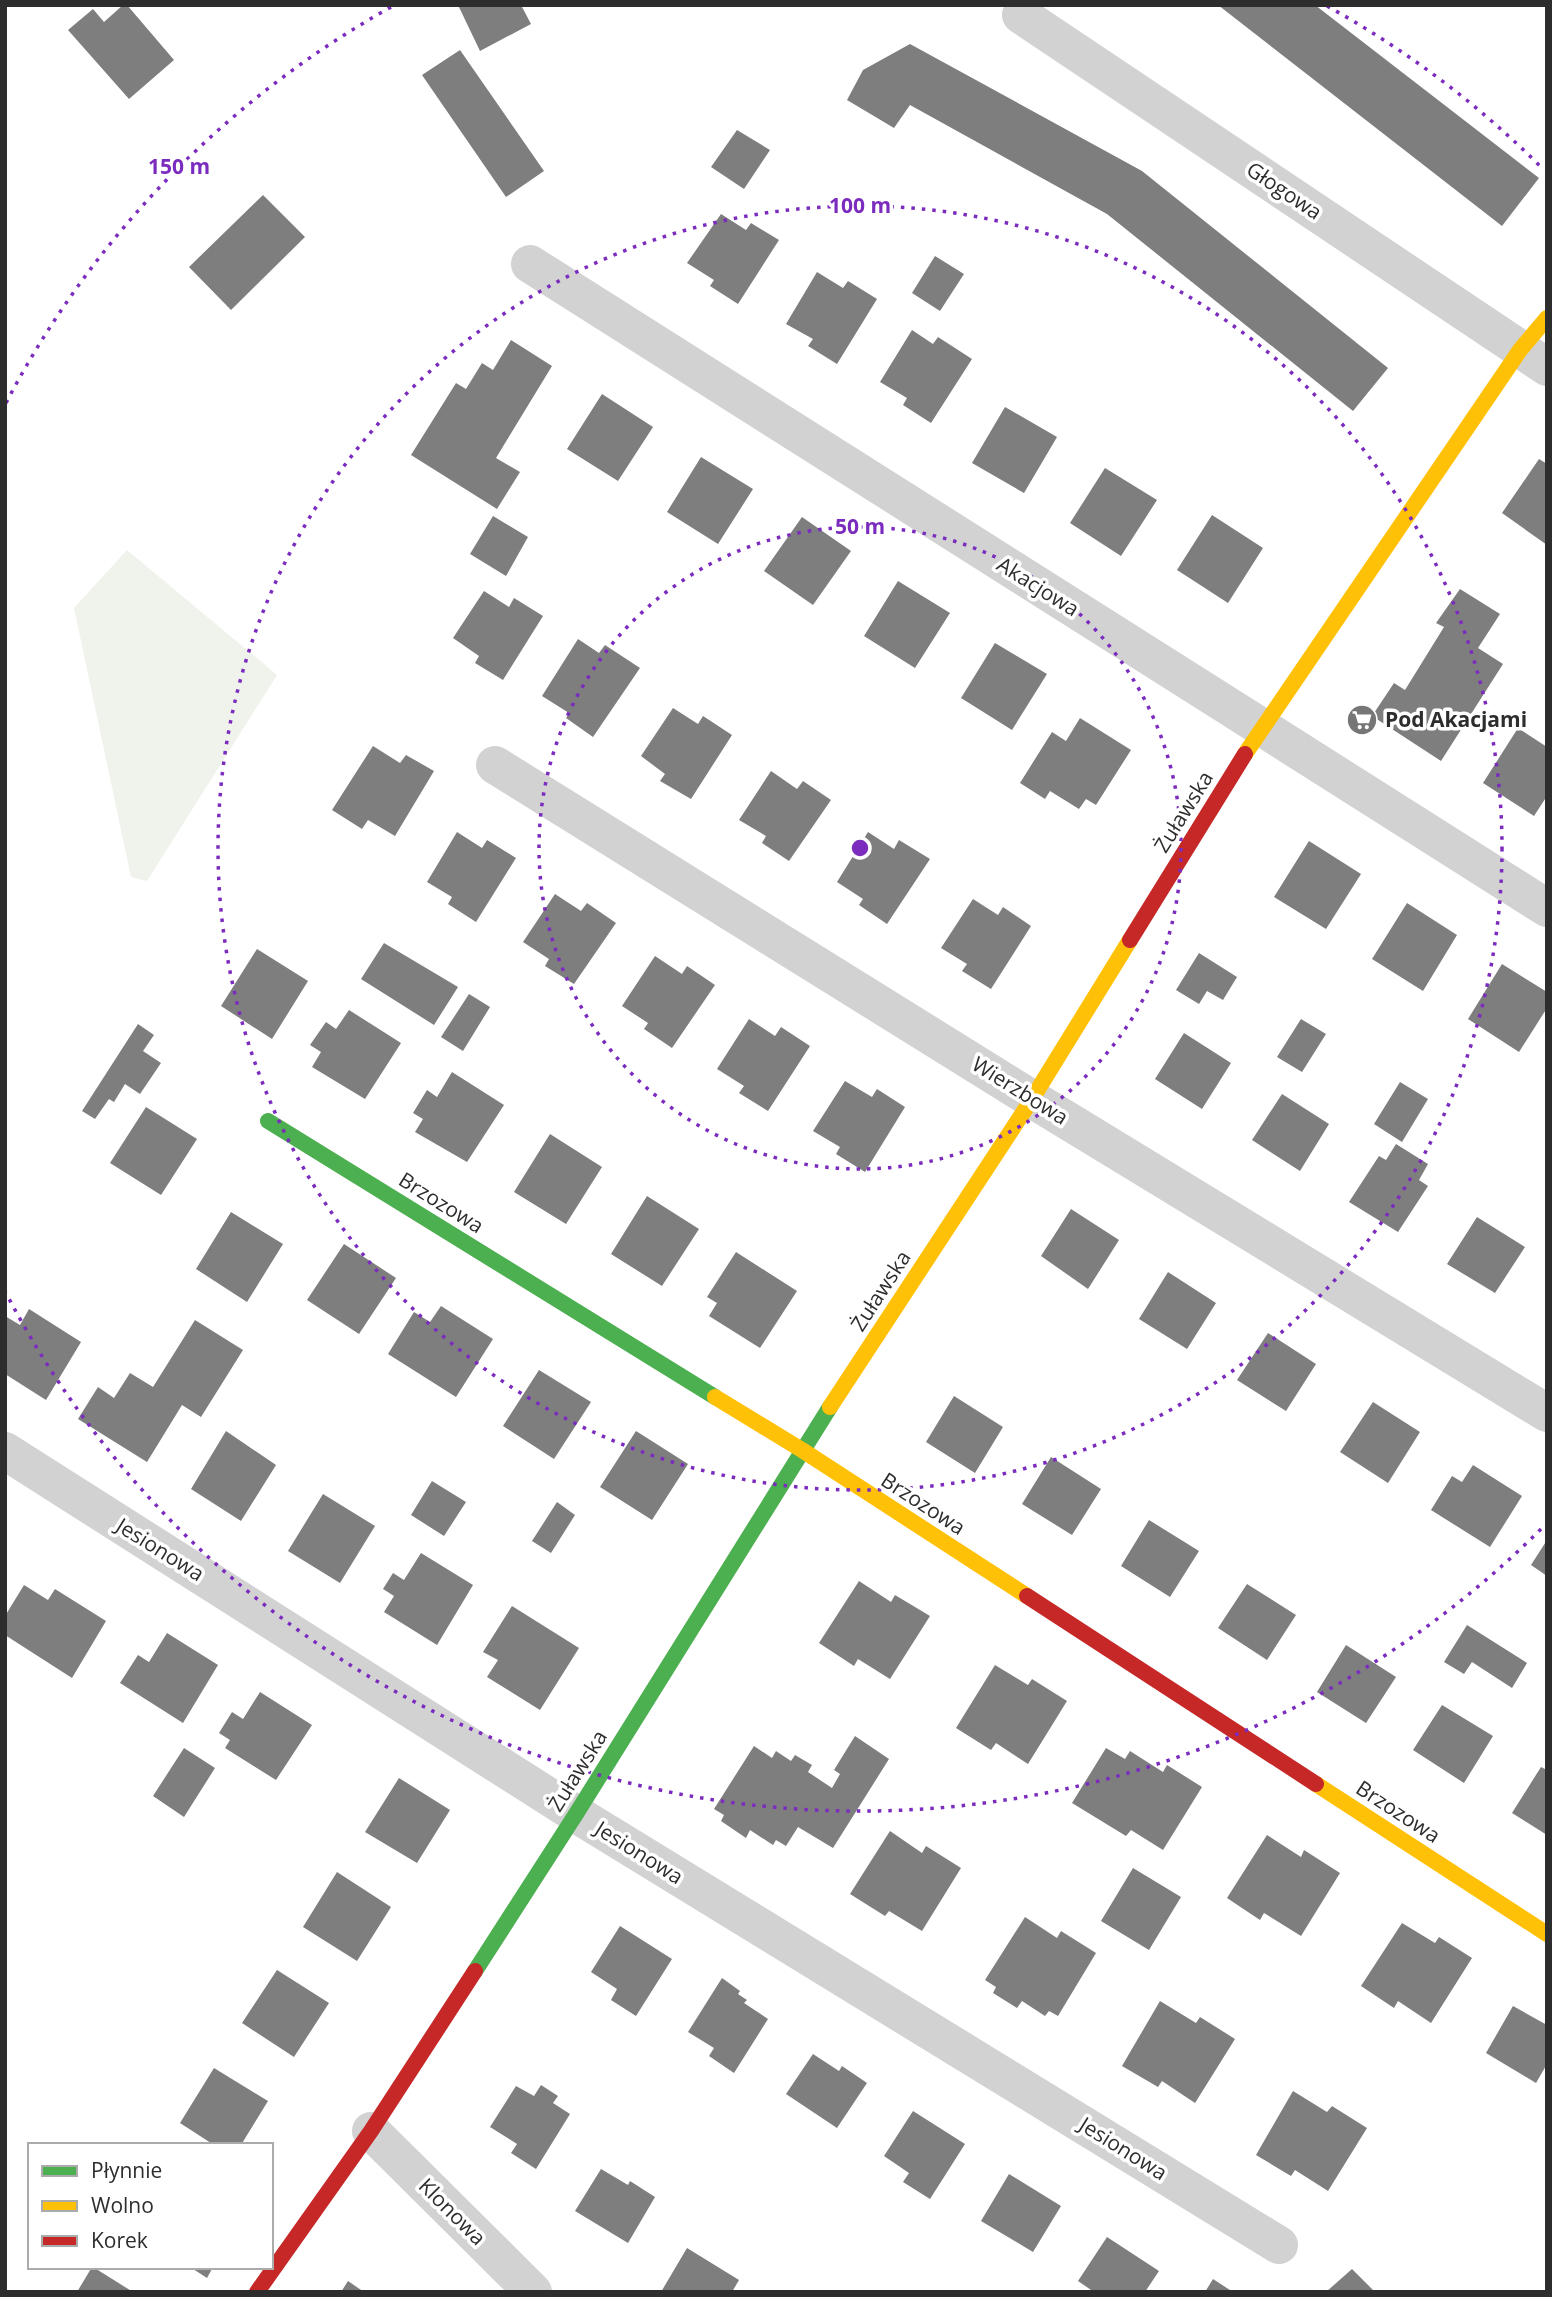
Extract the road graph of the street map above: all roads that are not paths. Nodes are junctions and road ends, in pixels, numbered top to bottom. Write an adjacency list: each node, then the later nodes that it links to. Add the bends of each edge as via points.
1 (1021, 15): 4 (street, Głogowa)
2 (530, 264): 5 (street, Akacjowa)
3 (1547, 317): 4 (street, Żuławska)
4 (1533, 359): 5 (street, Żuławska)
5 (1261, 729): 7 (street, Akacjowa); 8 (street, Żuławska)
6 (495, 765): 8 (street, Wierzbowa)
7 (1547, 908)
8 (1032, 1099): 10 (street, Wierzbowa); 11 (street, Żuławska)
9 (268, 1121): 11 (street, Brzozowa)
10 (1547, 1413)
11 (802, 1450): 13 (street, Żuławska); 14 (street, Brzozowa)
12 (5, 1451): 13 (street, Jesionowa)
13 (576, 1814): 15 (street, Żuławska); 16 (street, Jesionowa)
14 (1547, 1934)
15 (370, 2131): 17 (street, Żuławska); 18 (street, Klonowa)
16 (1279, 2245)
17 (257, 2292)
18 (533, 2292)

